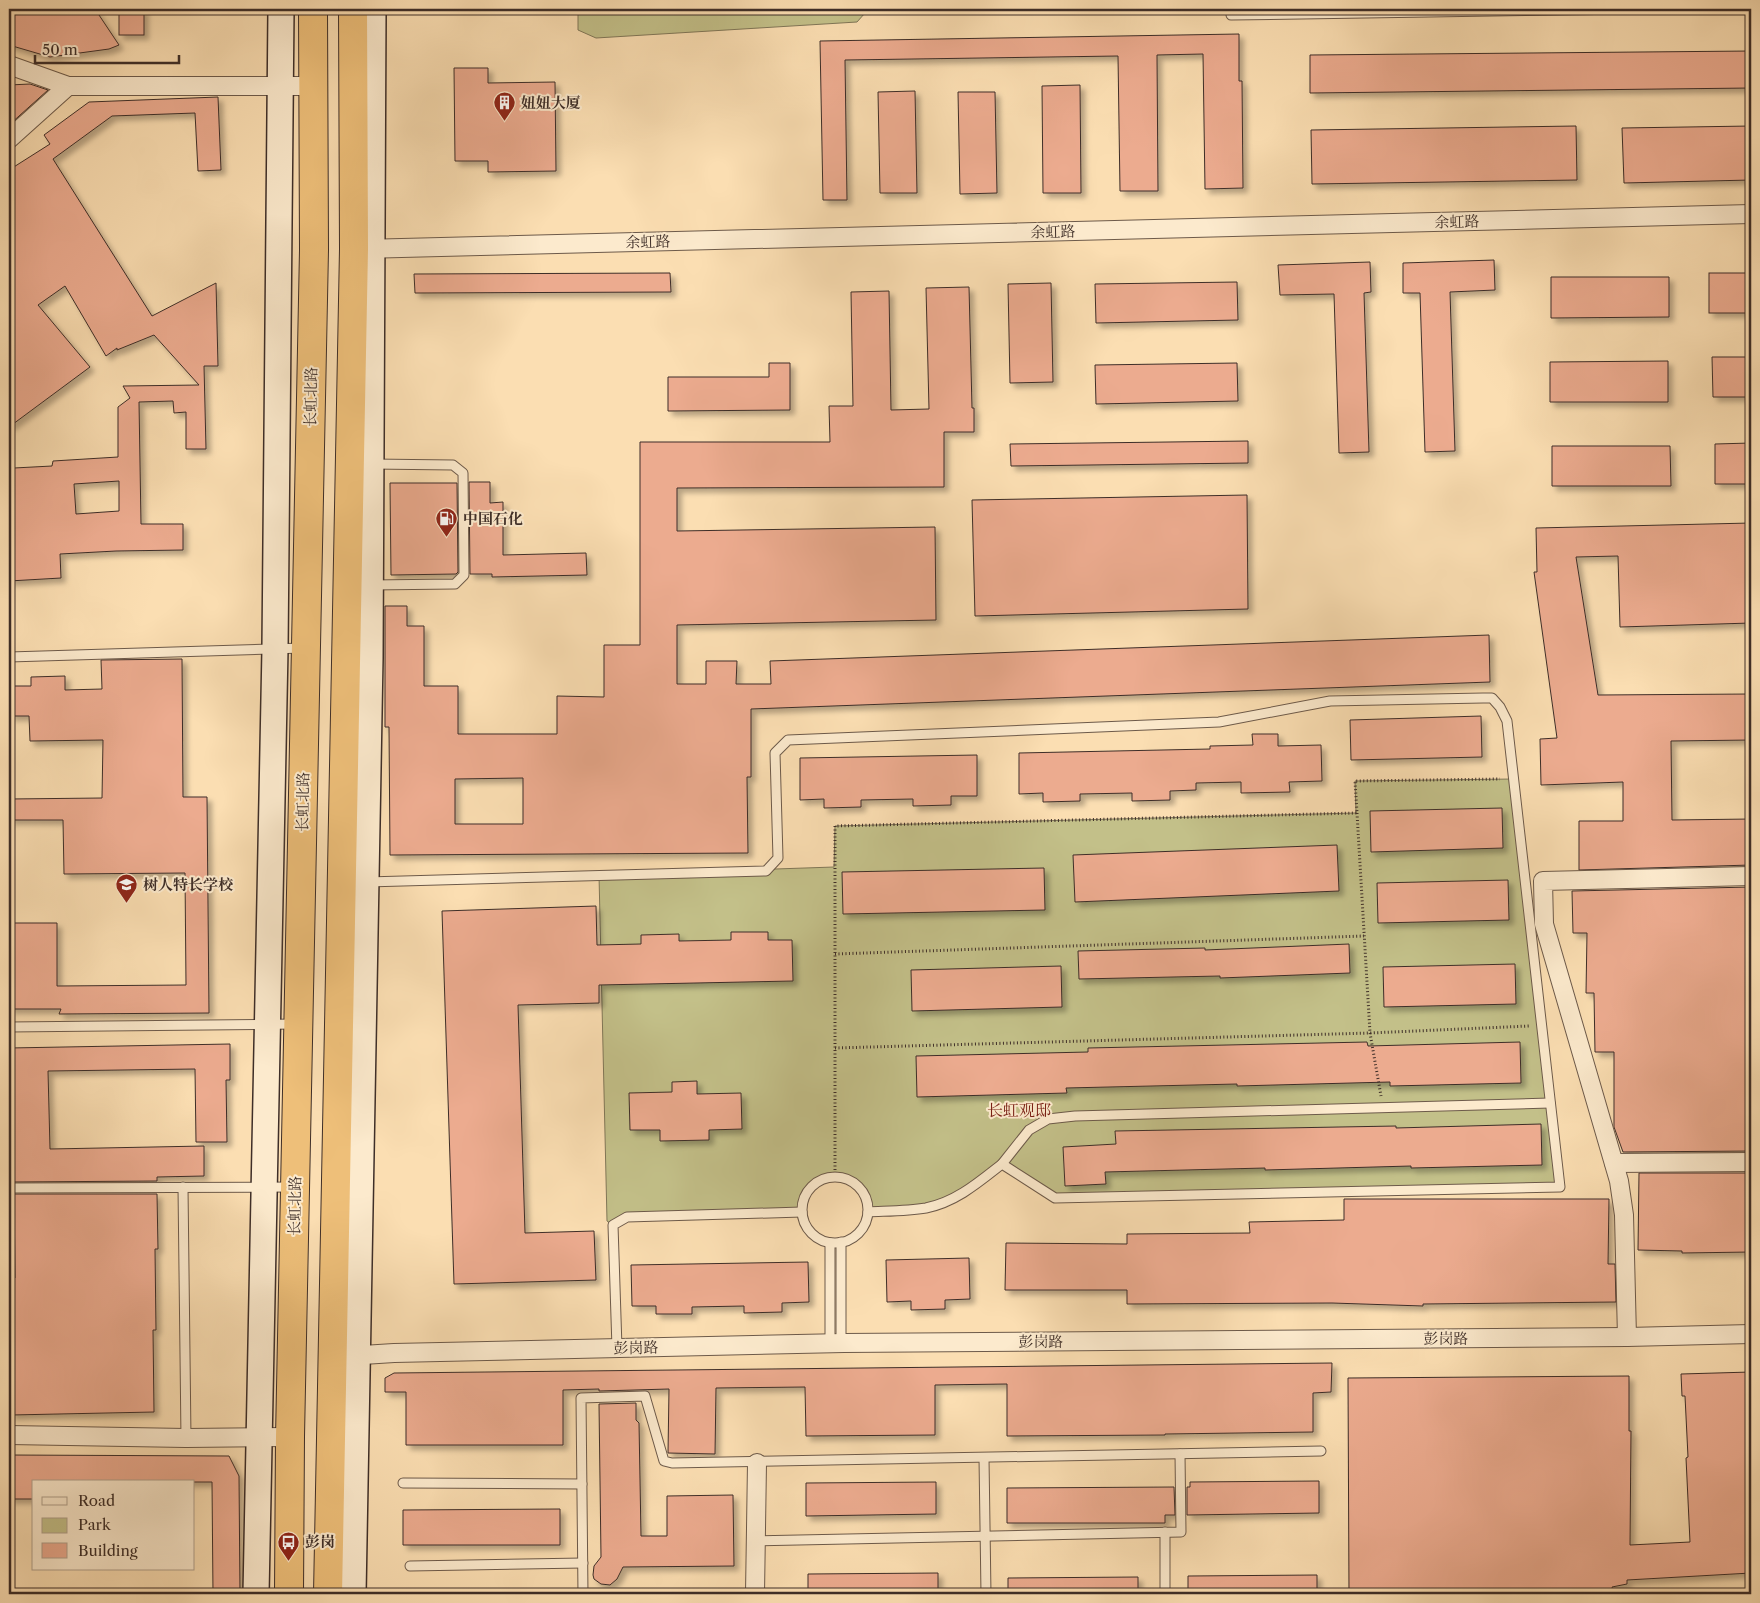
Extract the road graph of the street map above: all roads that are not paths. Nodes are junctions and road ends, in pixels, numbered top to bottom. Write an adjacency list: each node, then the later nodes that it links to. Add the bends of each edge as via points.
1 (281, 9): 9 (street)
2 (313, 9): 10 (highway, 长虹北路)
3 (353, 9): 13 (highway)
4 (373, 9): 13 (street)
5 (1631, 9): 6 (lane)
6 (1231, 15)
7 (9, 64): 8 (street)
8 (68, 86): 9 (street); 11 (street)
9 (280, 86): 10 (street); 17 (street)
10 (313, 86): 16 (highway, 长虹北路, via 314,260)
11 (9, 139)
12 (1751, 214): 13 (street, 余虹路)
13 (363, 249): 14 (street); 41 (highway)
14 (371, 464): 15 (street); 15 (lane, via 453,465 462,473 464,575 455,584)
15 (370, 585): 20 (street)
16 (306, 648): 17 (lane); 21 (highway, 长虹北路)
17 (275, 649): 18 (lane); 22 (street)
18 (9, 657)
19 (1751, 876): 27 (street, via 1543,881 1544,924)
20 (366, 882): 24 (lane, via 766,870 778,858 776,753 788,740 1219,722 1330,700 1492,698 1507,721); 40 (street)
21 (298, 1024): 22 (lane); 29 (highway, 长虹北路)
22 (269, 1025): 23 (lane); 28 (street)
23 (9, 1027)
24 (1550, 1103): 26 (lane, via 1048,1119 1029,1130); 26 (lane, via 1560,1187 1055,1198)
25 (1751, 1162): 27 (street)
26 (1002, 1164): 33 (lane, via 976,1185 926,1208)
27 (1614, 1164): 37 (street, via 1624,1215)
28 (265, 1187): 29 (lane); 31 (lane); 44 (street)
29 (295, 1187): 45 (highway, 长虹北路)
30 (9, 1188): 31 (lane)
31 (183, 1188): 43 (lane)
32 (802, 1212): 33 (lane, via 803,1202 811,1188 824,1178 835,1177 855,1183 865,1196); 35 (lane, via 811,1232); 39 (lane, via 627,1218 613,1225)
33 (868, 1212): 34 (lane, via 860,1232)
34 (841, 1242): 35 (lane); 38 (lane)
35 (830, 1243): 38 (lane)
36 (1751, 1334): 37 (street, 彭岗路)
37 (1627, 1337): 38 (street, 彭岗路)
38 (835, 1344): 39 (street, 彭岗路)
39 (617, 1348): 40 (street, 彭岗路)
40 (358, 1355): 41 (street, 彭岗路); 60 (street)
41 (332, 1357): 59 (highway)
42 (9, 1435): 43 (street)
43 (186, 1438): 44 (street)
44 (259, 1438): 45 (street); 57 (street)
45 (290, 1438): 58 (highway, 长虹北路)
46 (1321, 1451): 47 (lane)
47 (1180, 1454): 48 (lane); 52 (lane, via 1181,1532)
48 (984, 1458): 49 (lane); 53 (lane)
49 (757, 1462): 51 (lane, via 664,1461 645,1396 581,1398); 54 (street)
50 (403, 1484): 51 (lane)
51 (582, 1484): 55 (lane)
52 (1165, 1532): 53 (lane); 64 (lane)
53 (985, 1536): 54 (lane); 63 (lane)
54 (756, 1541): 62 (street)
55 (582, 1563): 56 (lane); 61 (lane)
56 (410, 1566)
57 (256, 1594)
58 (289, 1594)
59 (328, 1594)
60 (353, 1594)
61 (583, 1594)
62 (755, 1594)
63 (986, 1594)
64 (1165, 1594)

